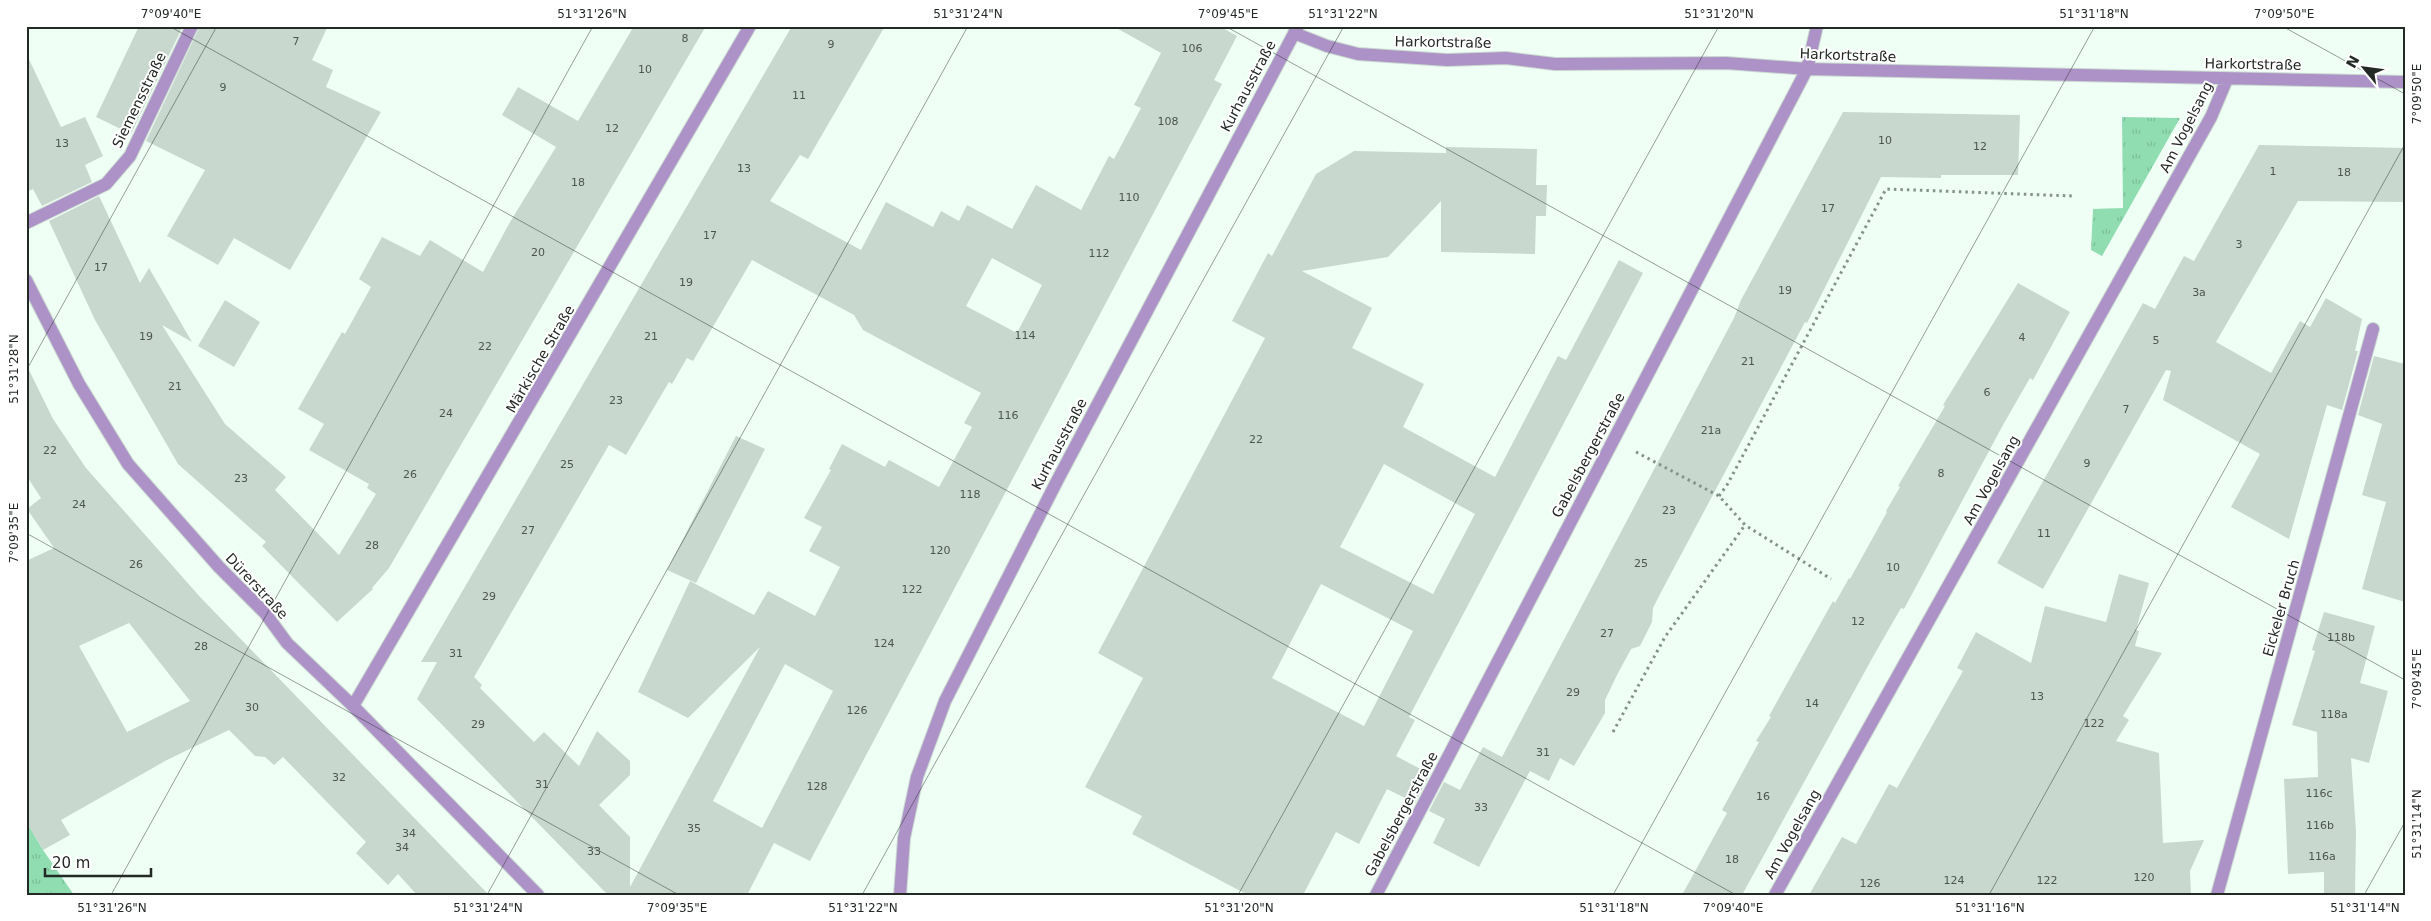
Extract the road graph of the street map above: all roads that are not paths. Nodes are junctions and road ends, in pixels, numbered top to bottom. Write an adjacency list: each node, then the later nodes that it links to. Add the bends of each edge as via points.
1 (192, 26): 8 (street, Siemensstraße, via 130,156 106,184)
2 (750, 26): 11 (street, Märkische Straße)
3 (1817, 26): 5 (street, Gabelsbergerstraße)
4 (1296, 30): 5 (street, Harkortstraße, via 1327,46 1358,54 1447,60 1506,58 1555,64 1726,63); 13 (street, Kurhausstraße, via 1061,472 945,701 917,777 904,838)
5 (1807, 69): 6 (street, Harkortstraße); 14 (street, Gabelsbergerstraße)
6 (2227, 78): 7 (street, Harkortstraße); 15 (street, Am Vogelsang, via 2211,117)
7 (2405, 82)
8 (26, 222)
9 (26, 280): 11 (street, Dürerstraße, via 79,384 128,464 265,614 287,643)
10 (2373, 330): 16 (street, Eickeler Bruch)
11 (353, 706): 12 (street, Dürerstraße)
12 (538, 895)
13 (900, 895)
14 (1376, 895)
15 (1776, 895)
16 (2217, 895)

